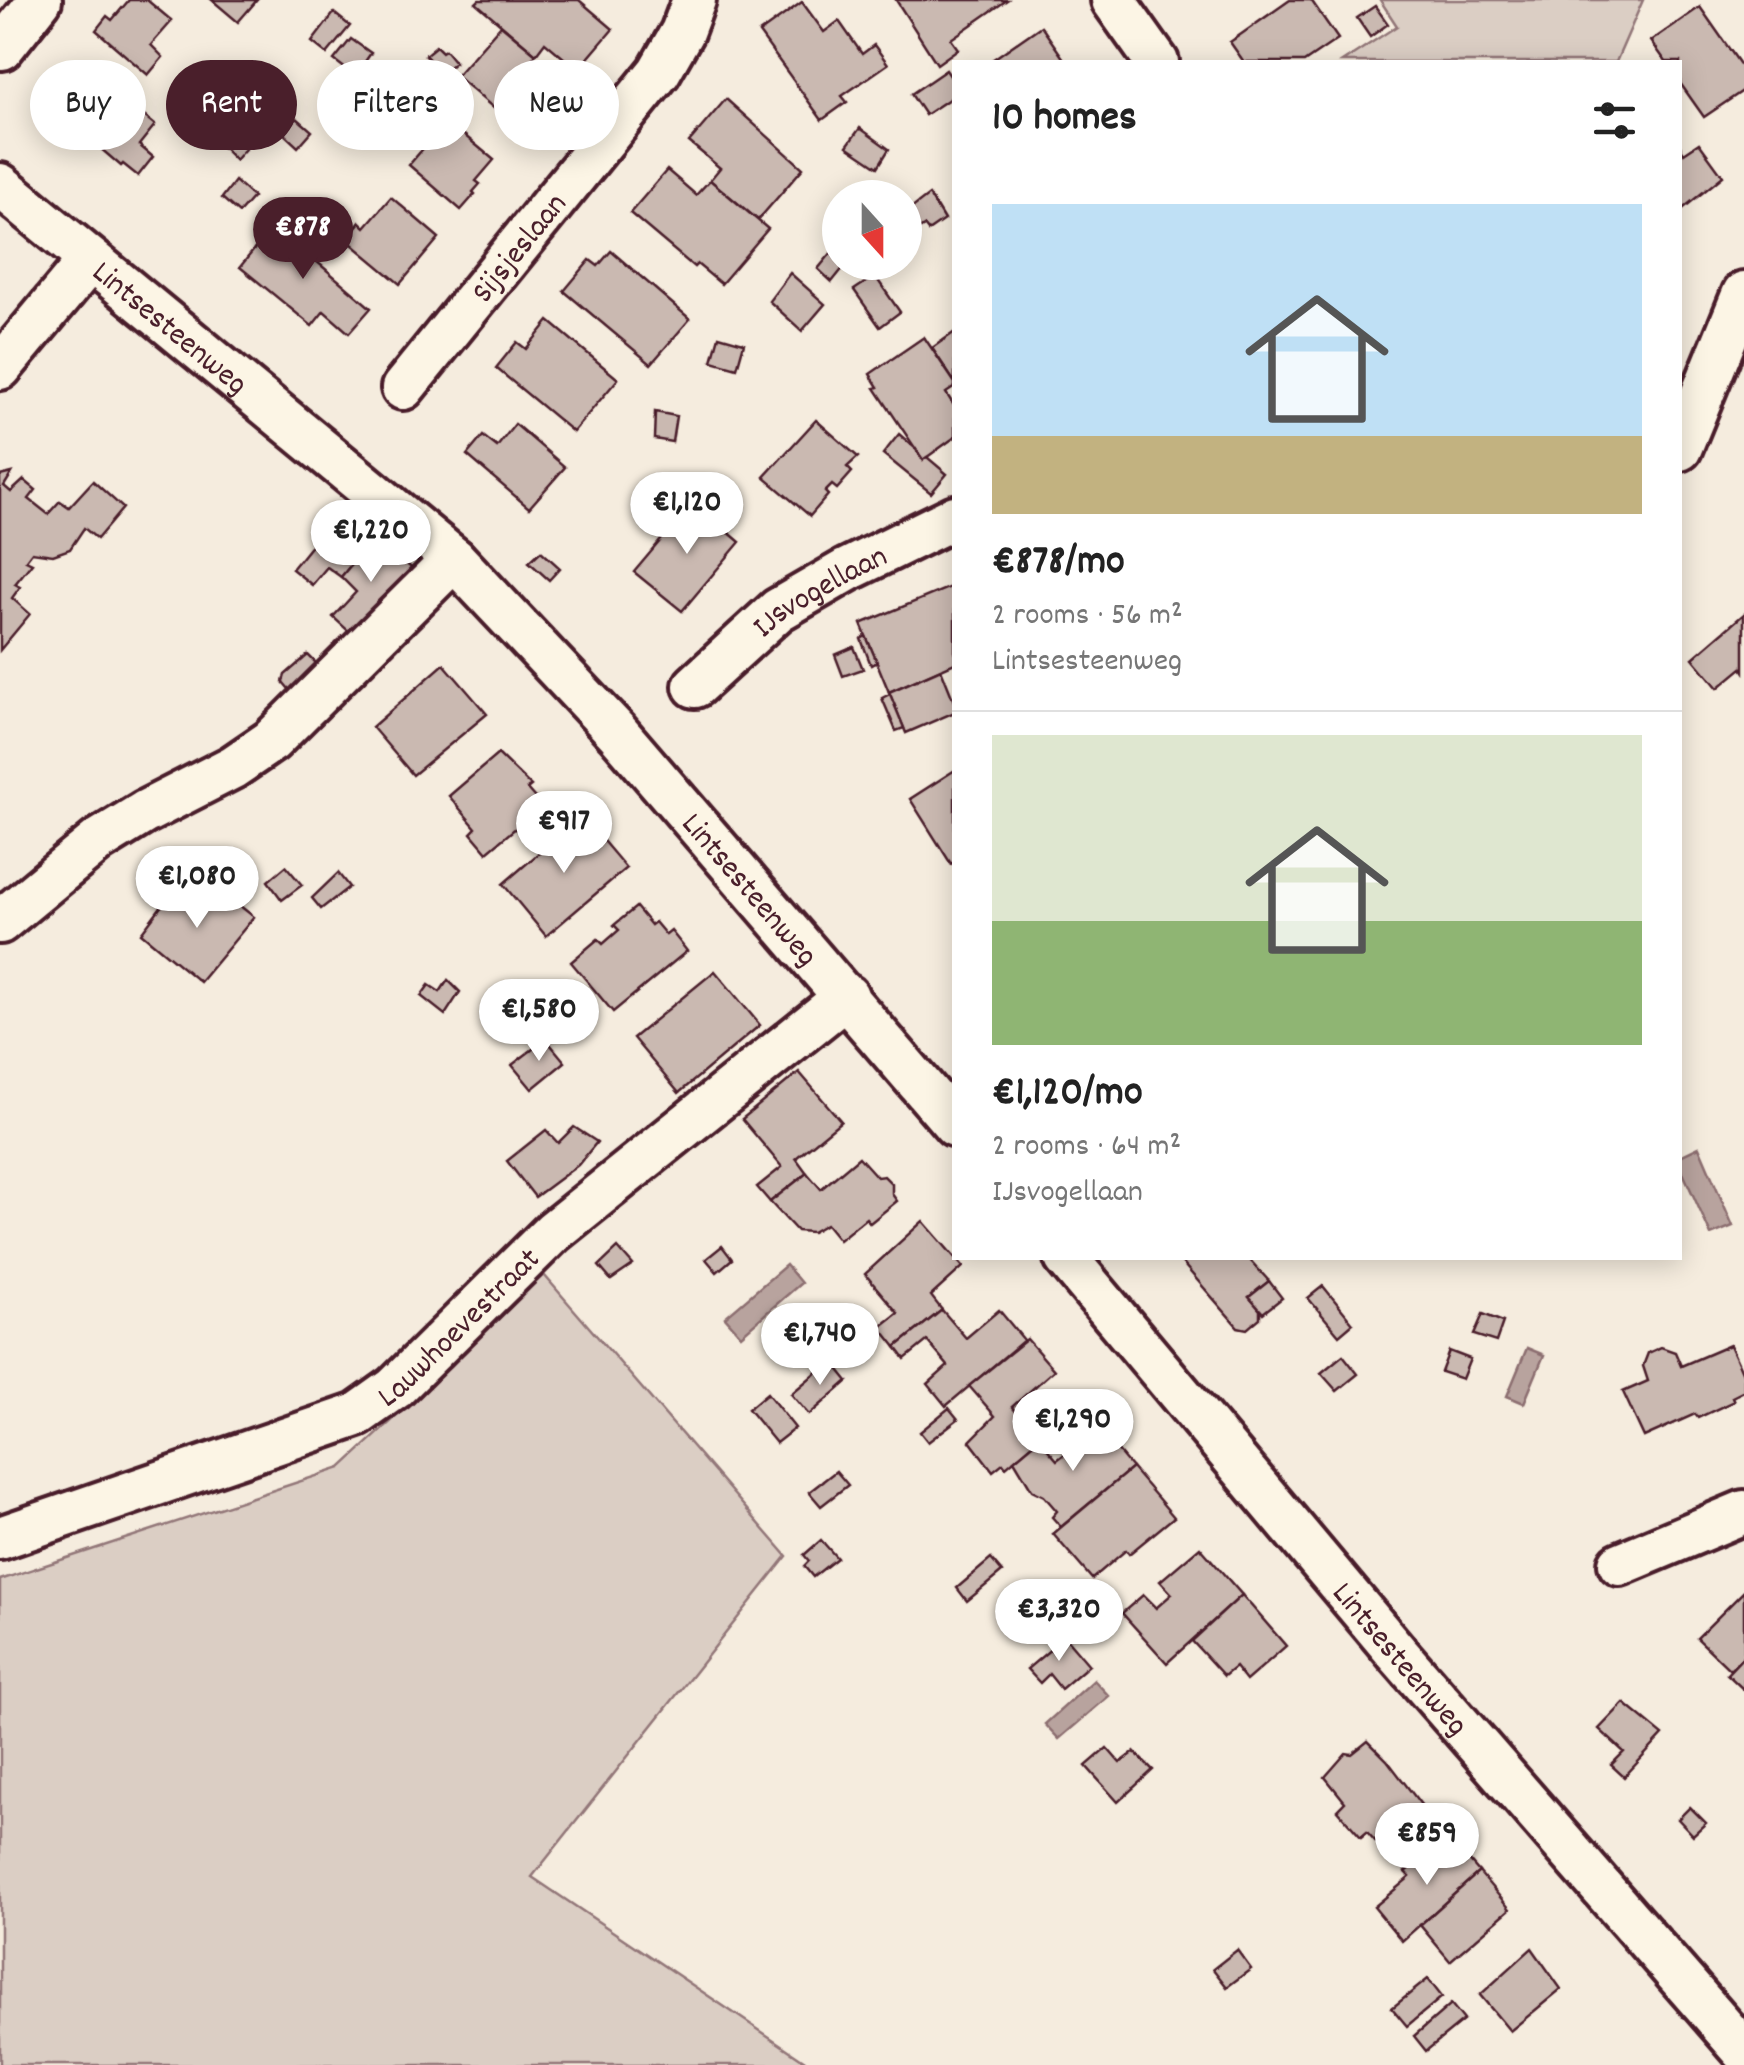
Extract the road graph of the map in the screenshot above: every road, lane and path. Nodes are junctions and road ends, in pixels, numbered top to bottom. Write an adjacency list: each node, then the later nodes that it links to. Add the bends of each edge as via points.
1 (40, 0): 4 (street)
2 (694, 0): 10 (street, Sijsjeslaan, via 659,72)
3 (1113, 0): 5 (street)
4 (2, 48)
5 (1156, 60)
6 (0, 185): 7 (street, Lintsesteenweg)
7 (90, 261): 9 (street); 13 (street, Lintsesteenweg)
8 (1744, 293): 11 (street)
9 (0, 368)
10 (403, 388)
11 (1682, 444)
12 (952, 518): 14 (street, IJsvogellaan, via 795,600)
13 (454, 559): 15 (street, via 270,741 98,841); 16 (street, Lintsesteenweg, via 618,732)
14 (695, 686)
15 (0, 922)
16 (848, 996): 17 (street, Lintsesteenweg); 20 (street, Lauwhoevestraat, via 553,1232 395,1388 357,1415)
17 (952, 1121)
18 (1068, 1260): 22 (street, Lintsesteenweg, via 1396,1653)
19 (1744, 1512): 21 (street)
20 (0, 1538)
21 (1620, 1564)
22 (1744, 2050)

